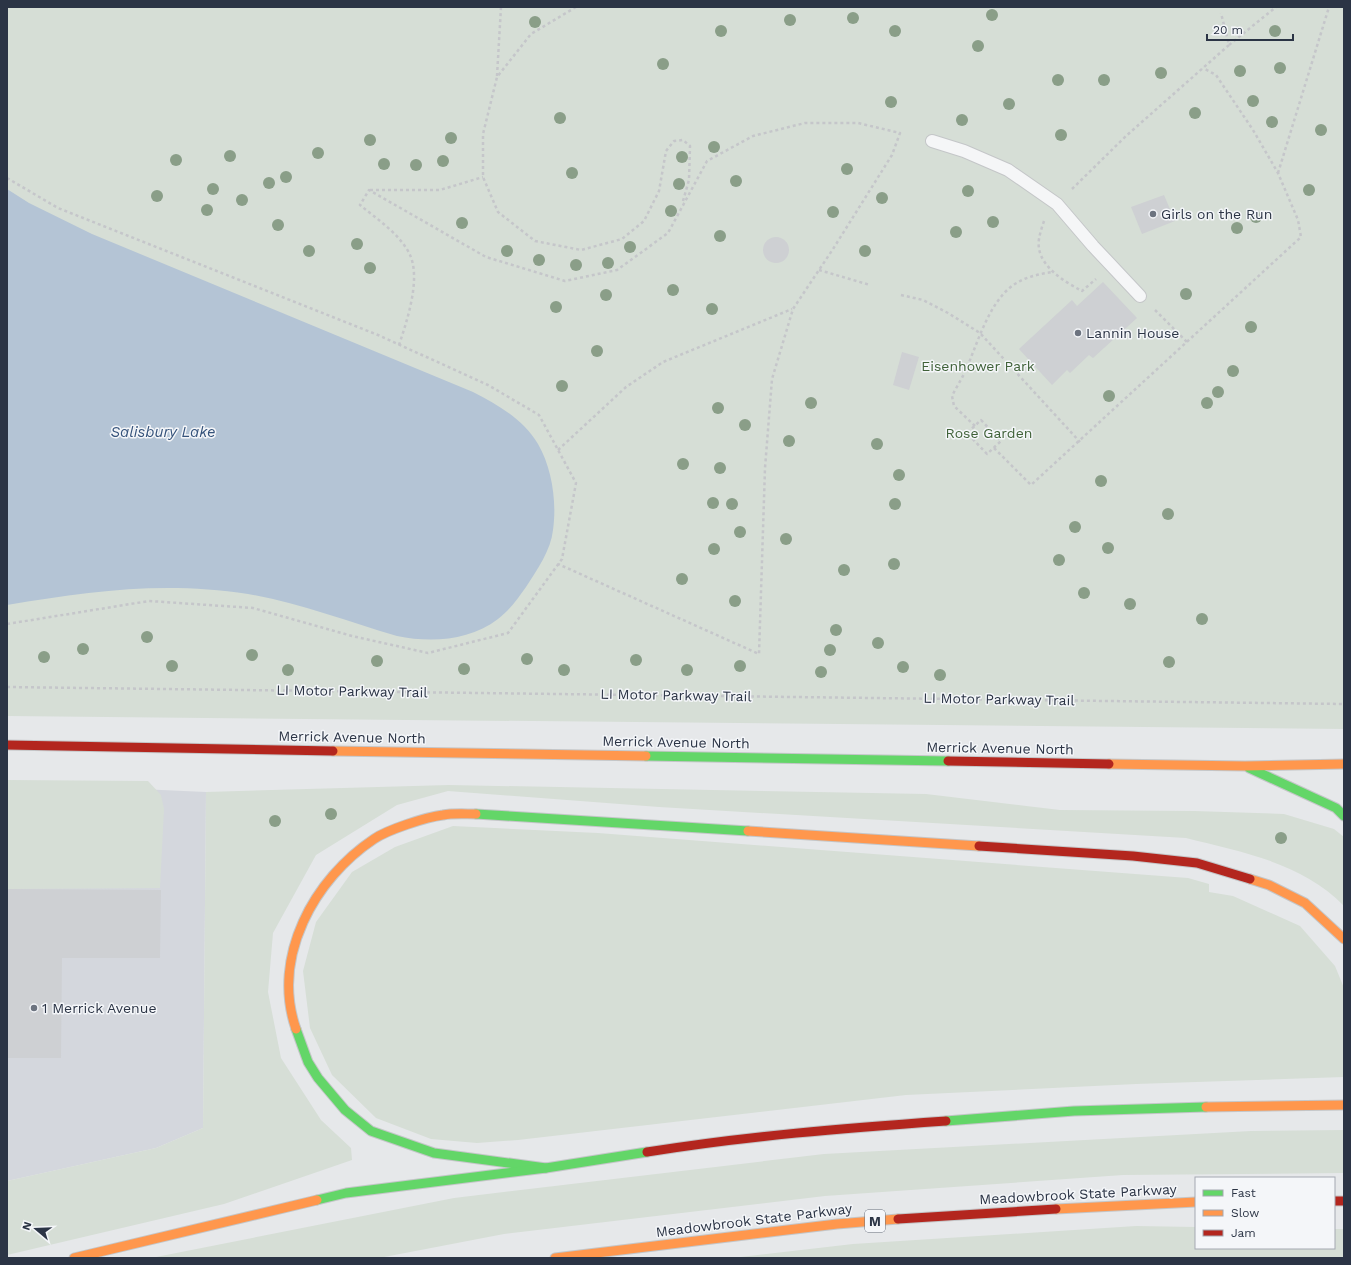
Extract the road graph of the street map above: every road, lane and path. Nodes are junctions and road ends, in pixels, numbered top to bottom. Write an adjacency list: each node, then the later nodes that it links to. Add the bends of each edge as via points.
1 (501, 7): 8 (path)
2 (576, 7): 8 (path, via 531,34)
3 (1276, 7): 6 (path)
4 (1329, 7): 10 (path)
5 (1221, 13): 6 (path)
6 (1229, 44): 7 (path)
7 (1203, 68): 10 (path, via 1216,75); 14 (path, via 1126,136)
8 (497, 77): 11 (path, via 483,134)
9 (932, 141): 14 (lane, via 964,151 1008,170)
10 (1278, 173): 24 (path, via 1298,220 1301,237)
11 (483, 176): 13 (path, via 440,190); 15 (path, via 498,212 535,241 581,250 622,239 644,221 660,191 666,151 674,141 683,140 690,146 689,173)
12 (7, 178): 25 (path, via 58,208)
13 (369, 190): 15 (path, via 486,257 565,281 617,270 668,233); 25 (path, via 360,206 396,235 410,255 414,276 408,318)
14 (1057, 204): 16 (lane); 18 (path, via 1044,220 1038,240 1043,259)
15 (682, 207): 17 (path, via 707,161 753,136 805,123 858,123 900,133 892,155)
16 (1112, 266): 18 (path, via 1082,290); 21 (lane)
17 (819, 270): 19 (path); 22 (path)
18 (1054, 272): 23 (path, via 1036,274 1012,286 998,300)
19 (870, 285)
20 (901, 295): 23 (path, via 923,300)
21 (1140, 296): 24 (path)
22 (793, 309): 29 (path, via 663,362 626,387); 30 (path, via 772,379 765,468 759,654)
23 (980, 333): 26 (path, via 965,372 952,396 954,406); 27 (path)
24 (1188, 343): 27 (path)
25 (399, 345): 29 (path, via 488,385 539,415)
26 (975, 426): 28 (path, via 982,420 1001,441); 28 (path, via 967,433 987,454)
27 (1080, 442): 28 (path, via 1031,485)
28 (994, 448)
29 (558, 450): 30 (path, via 576,484 562,559)
30 (558, 564): 31 (path, via 508,633 428,653 352,636 245,607 149,601)
31 (7, 624)
32 (7, 687): 33 (path, LI Motor Parkway Trail)
33 (1344, 704)
34 (7, 745): 36 (main road, Merrick Avenue North)
35 (1344, 764): 36 (main road, Merrick Avenue North)
36 (1245, 766): 37 (main road, via 1336,808)
37 (1344, 816)
38 (1344, 939): 40 (main road, via 1305,903 1270,886 1197,863 1133,856 482,814 442,815 390,831 374,839 342,865 314,899 305,916 293,951 289,989 292,1018 308,1062 345,1110 371,1131 434,1153)
39 (1344, 1105): 40 (main road, via 1074,1111 854,1128 696,1144)
40 (546, 1168): 42 (main road, via 346,1193)
41 (1195, 1202): 43 (main road, Meadowbrook State Parkway / M, via 1003,1211 845,1223)
42 (74, 1258)
43 (555, 1258)

